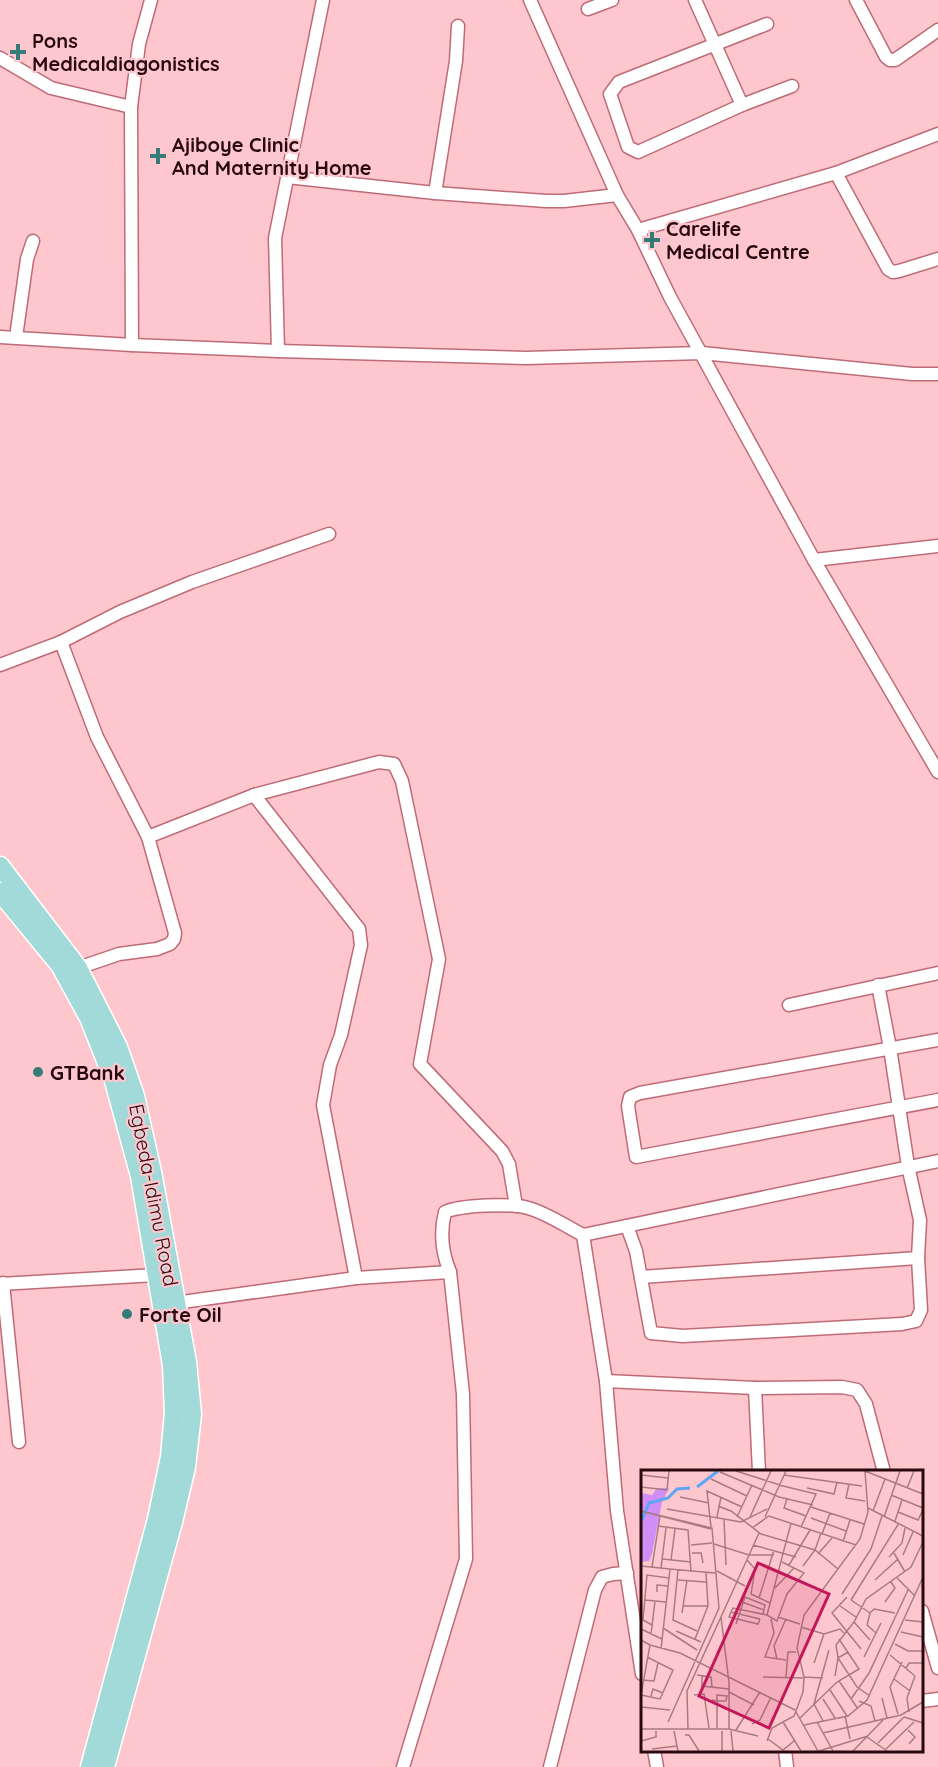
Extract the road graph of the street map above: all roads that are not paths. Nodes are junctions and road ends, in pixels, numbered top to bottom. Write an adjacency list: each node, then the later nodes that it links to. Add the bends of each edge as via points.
1 (151, 0): 15 (street)
2 (323, 0): 18 (street)
3 (530, 0): 20 (street)
4 (612, 0): 7 (street)
5 (695, 0): 11 (street)
6 (856, 0): 10 (street, via 890,60 896,60)
7 (588, 9)
8 (767, 24): 11 (street)
9 (458, 26): 19 (street)
10 (938, 30)
11 (715, 45): 14 (street); 14 (street, via 614,86 610,94 628,147 638,152)
12 (0, 58): 15 (street, via 51,88)
13 (792, 86): 14 (street)
14 (742, 105)
15 (131, 107): 26 (street)
16 (938, 134): 17 (street)
17 (836, 172): 21 (street); 23 (street, via 888,269 899,271)
18 (287, 177): 19 (street); 27 (street, via 275,238)
19 (435, 193): 20 (street, via 555,201)
20 (617, 195): 21 (street)
21 (638, 230): 28 (street)
22 (33, 241): 25 (street)
23 (938, 258)
24 (0, 337): 25 (street)
25 (16, 337): 26 (street)
26 (132, 345): 27 (street)
27 (278, 351): 28 (street, via 526,358)
28 (702, 353): 29 (street); 32 (street)
29 (938, 374)
30 (329, 534): 33 (street, via 192,582)
31 (938, 546): 32 (street)
32 (813, 560): 35 (street)
33 (61, 642): 34 (street); 37 (street, via 97,737)
34 (0, 665)
35 (938, 772)
36 (254, 795): 37 (street); 50 (street, via 379,762 394,764 402,781 439,959 420,1064 502,1151 509,1164); 57 (street, via 359,929 361,945 323,1105)
37 (147, 837): 40 (street, via 174,939 157,949 119,954)
38 (0, 866): 40 (main road, Egbeda-Idimu Road)
39 (0, 892): 55 (main road, Egbeda-Idimu Road, via 60,965 89,1018 114,1081 140,1176)
40 (78, 968): 59 (main road, Egbeda-Idimu Road, via 118,1047 135,1096)
41 (938, 973): 42 (street)
42 (878, 985): 43 (street); 45 (street)
43 (789, 1005)
44 (938, 1040): 45 (street)
45 (890, 1048): 47 (street); 47 (street, via 640,1093 630,1097 628,1106 636,1157)
46 (938, 1100): 47 (street)
47 (899, 1108): 49 (street)
48 (938, 1161): 49 (street)
49 (908, 1166): 51 (street); 53 (street, via 920,1220)
50 (516, 1206): 52 (street, via 530,1208); 54 (street, via 455,1207 445,1212 444,1256)
51 (627, 1226): 52 (street); 56 (street)
52 (583, 1235): 60 (street)
53 (918, 1258): 56 (street); 56 (street, via 921,1310 916,1321 902,1324 669,1336 651,1332)
54 (450, 1272): 57 (street); 75 (street, via 463,1394 466,1559)
55 (156, 1275): 58 (street); 73 (main road, Egbeda-Idimu Road, via 172,1365 174,1413 170,1456 157,1520)
56 (641, 1277)
57 (356, 1278): 59 (street)
58 (2, 1283): 62 (street)
59 (175, 1303): 74 (main road, Egbeda-Idimu Road, via 192,1414 186,1467)
60 (606, 1381): 61 (street); 65 (street, via 617,1511)
61 (755, 1388): 63 (street); 64 (street, via 857,1390 866,1404)
62 (19, 1442)
63 (759, 1470)
64 (883, 1470)
65 (627, 1573): 67 (street); 76 (street, via 602,1577 595,1590)
66 (923, 1618): 68 (street)
67 (641, 1667)
68 (938, 1668)
69 (938, 1699): 70 (street)
70 (923, 1701)
71 (654, 1752): 77 (street)
72 (785, 1752): 78 (street)
73 (90, 1767)
74 (105, 1767)
75 (403, 1767)
76 (550, 1767)
77 (657, 1767)
78 (787, 1767)

